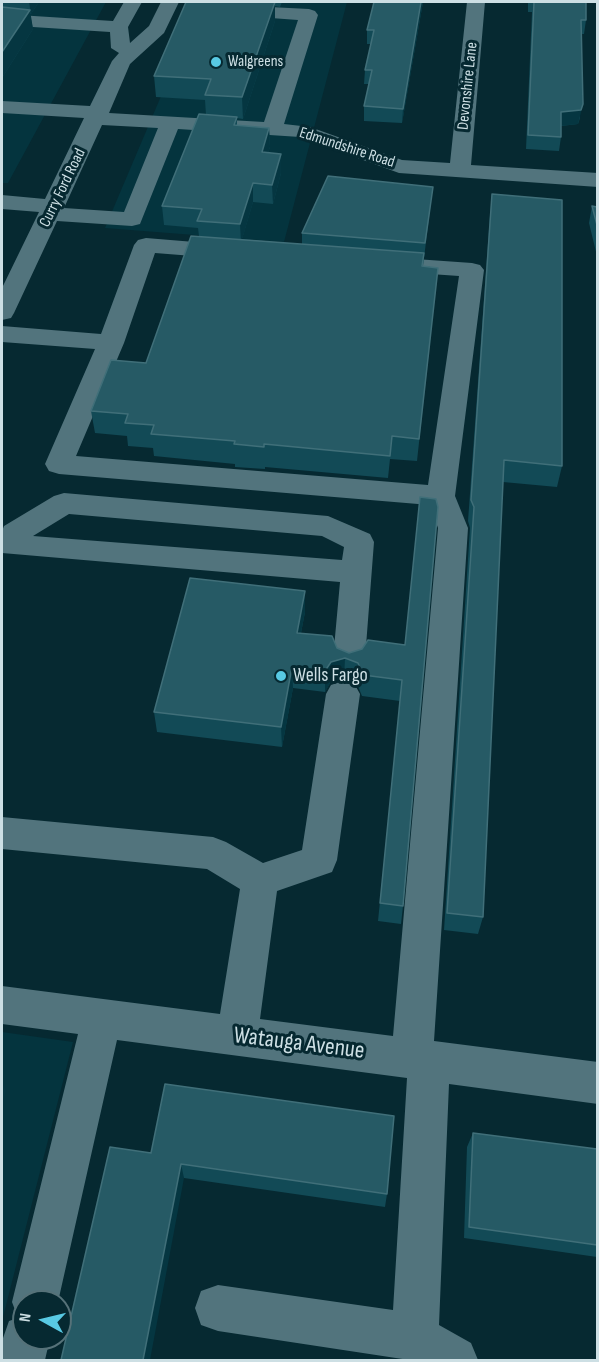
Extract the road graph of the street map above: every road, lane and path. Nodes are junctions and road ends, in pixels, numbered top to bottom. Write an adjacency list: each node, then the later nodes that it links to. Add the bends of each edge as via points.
1 (132, 2): 8 (street)
2 (476, 2): 16 (street, Devonshire Lane)
3 (169, 4): 4 (street); 9 (street, Curry Ford Road, via 157,30)
4 (189, 8)
5 (311, 8): 6 (street); 13 (street, via 286,57)
6 (211, 9)
7 (2, 19): 8 (street)
8 (119, 27): 9 (street, Curry Ford Road)
9 (122, 61): 12 (street, Curry Ford Road)
10 (259, 100): 13 (street)
11 (8, 107): 12 (street, Edmundshire Road); 15 (street)
12 (98, 115): 14 (street, Edmundshire Road); 19 (street, Curry Ford Road)
13 (275, 120): 14 (street, Edmundshire Road); 16 (street, Edmundshire Road, via 399,166)
14 (171, 122): 19 (street, via 132,219)
15 (2, 127)
16 (460, 171): 17 (street, Edmundshire Road)
17 (597, 180)
18 (2, 202): 19 (street)
19 (52, 210): 22 (street, Curry Ford Road)
20 (252, 254): 24 (street, via 146,245)
21 (368, 262): 25 (street, via 472,270)
22 (2, 313)
23 (2, 334): 24 (street)
24 (111, 343): 25 (street, via 59,464)
25 (441, 496): 35 (street, via 453,528)
26 (7, 545): 27 (street); 27 (street, via 64,503 328,526 359,542)
27 (357, 572): 28 (street)
28 (349, 659)
29 (343, 694): 31 (street, via 319,860)
30 (2, 832): 31 (street, via 213,853)
31 (260, 881): 34 (street)
32 (2, 1005): 33 (street, Watauga Avenue)
33 (102, 1018): 34 (street, Watauga Avenue); 37 (street)
34 (237, 1036): 35 (street, Watauga Avenue)
35 (420, 1060): 36 (street, Watauga Avenue); 39 (street)
36 (597, 1083)
37 (38, 1290)
38 (218, 1308): 39 (street)
39 (415, 1337): 40 (street)
40 (454, 1360)

